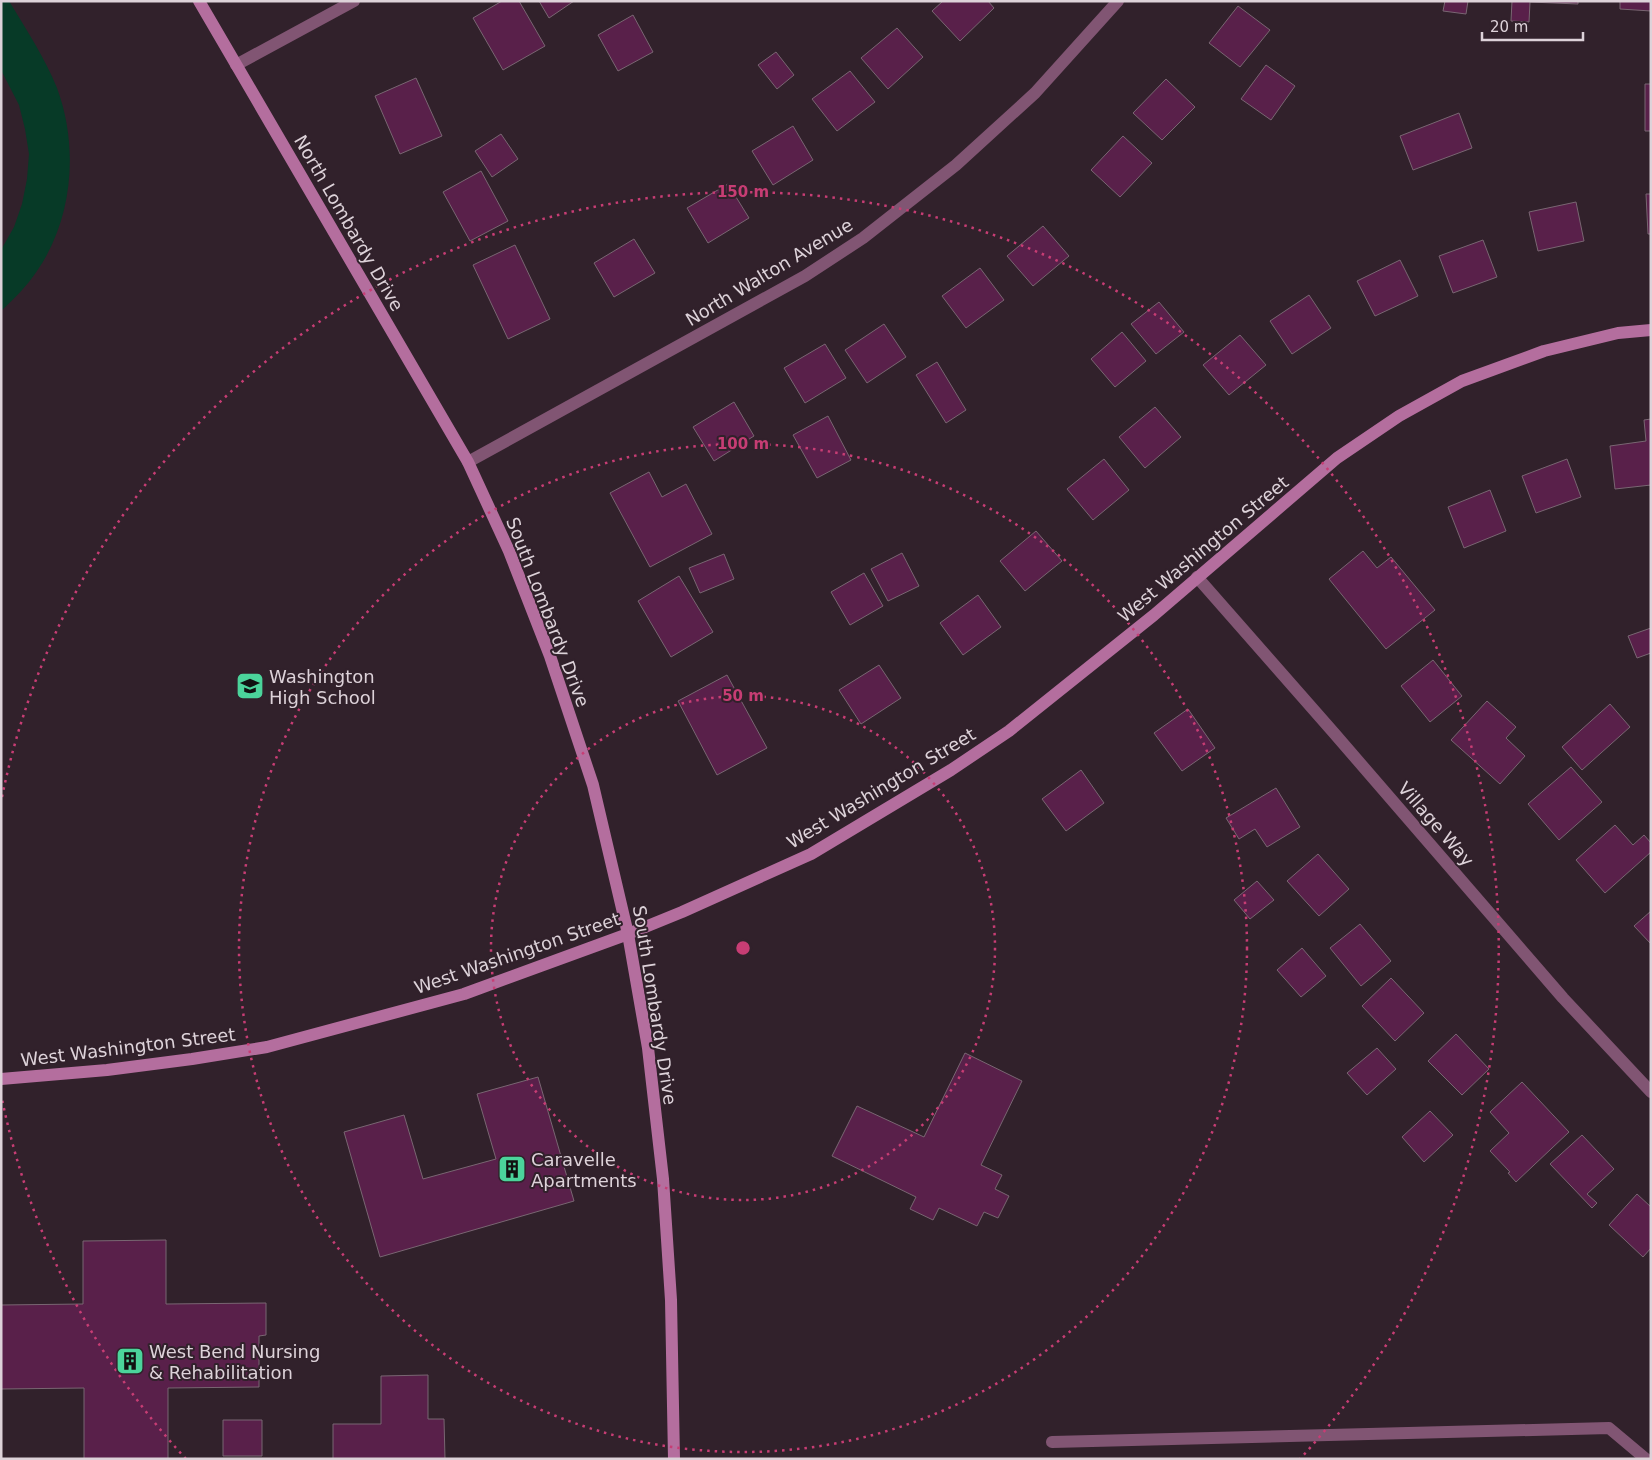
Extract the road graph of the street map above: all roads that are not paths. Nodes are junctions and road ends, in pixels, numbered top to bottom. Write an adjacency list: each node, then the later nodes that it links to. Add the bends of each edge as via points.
1 (199, 1): 4 (street, North Lombardy Drive)
2 (354, 1): 4 (street)
3 (1118, 1): 6 (street, North Walton Avenue, via 1035,93 956,165 863,238 805,276)
4 (236, 65): 6 (street, North Lombardy Drive)
5 (1651, 330): 7 (street, West Washington Street, via 1618,333 1544,351 1462,381 1399,416 1337,458)
6 (468, 462): 8 (street, South Lombardy Drive, via 509,551 550,656 593,785)
7 (1197, 577): 8 (street, West Washington Street, via 1009,730 951,770 811,854); 10 (street, Village Way, via 1563,998)
8 (628, 934): 9 (street, West Washington Street, via 464,994 267,1047 107,1070); 12 (street, South Lombardy Drive, via 648,1048 664,1179 671,1300)
9 (1, 1079)
10 (1651, 1092)
11 (1052, 1442): 13 (street, via 1609,1428)
12 (674, 1459)
13 (1646, 1459)

